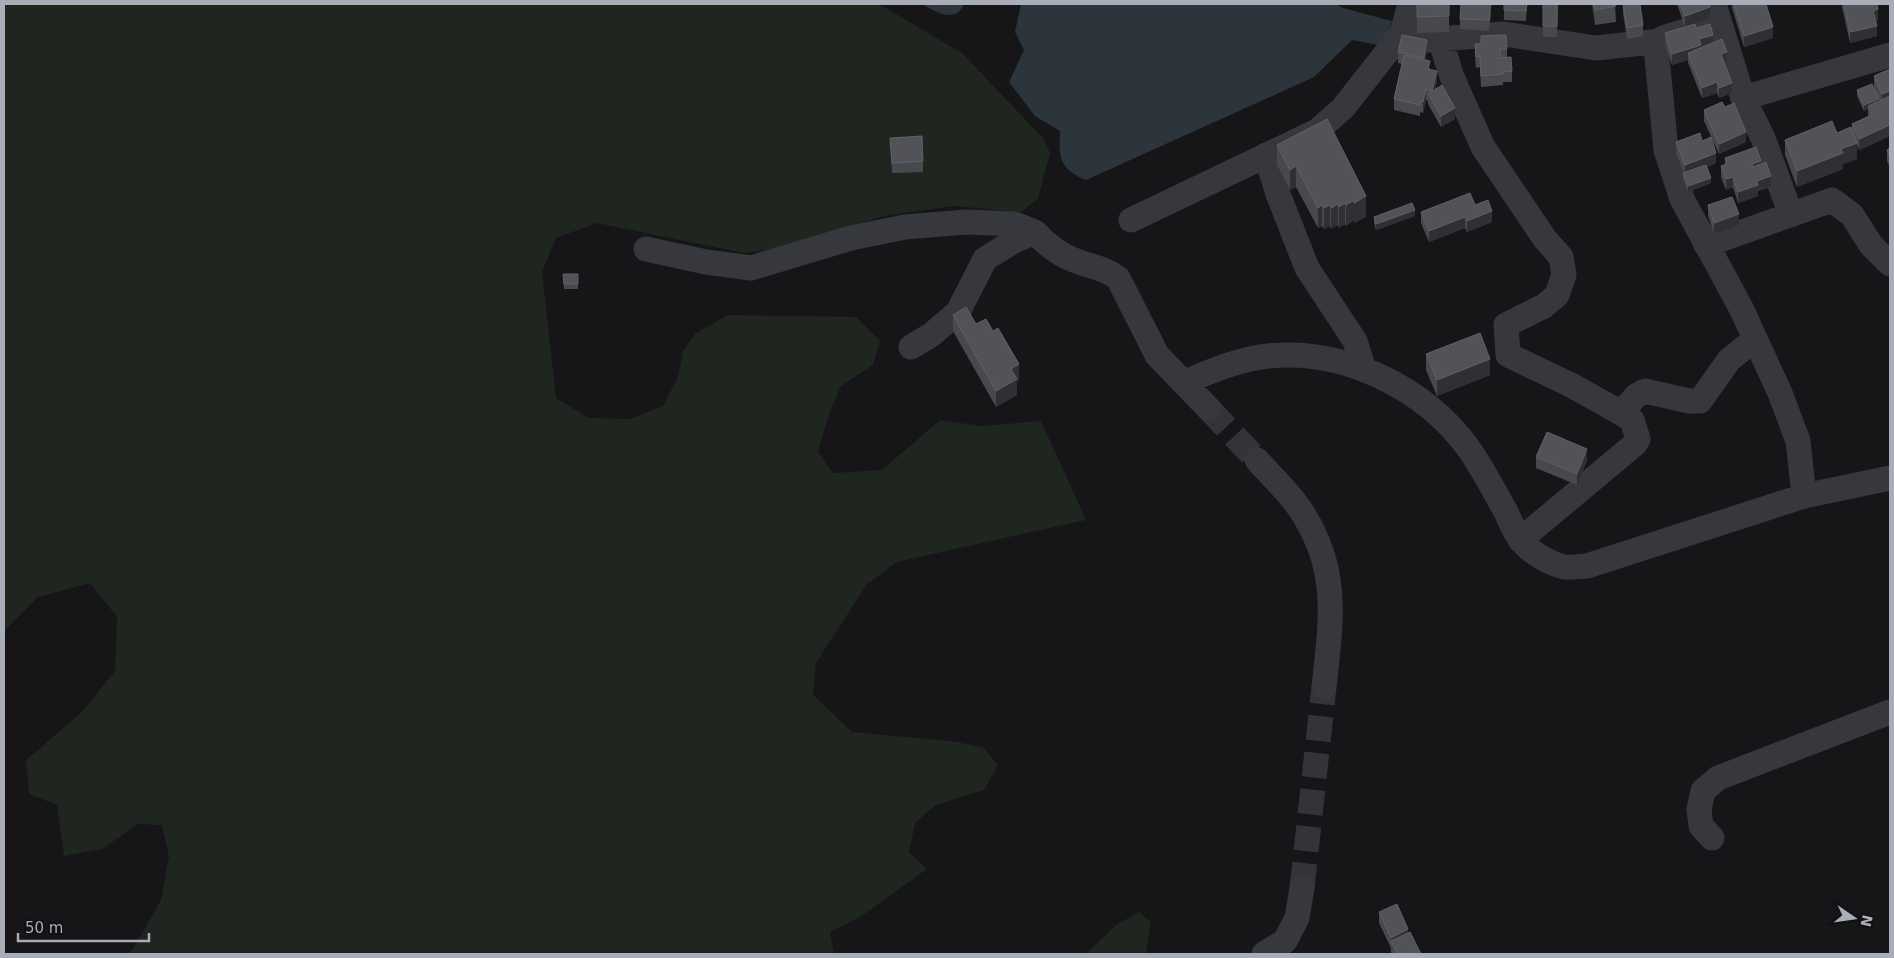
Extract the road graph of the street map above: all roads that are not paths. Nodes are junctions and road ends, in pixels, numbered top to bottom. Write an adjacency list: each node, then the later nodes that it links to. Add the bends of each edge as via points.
1 (1410, 4): 3 (street)
2 (1716, 12): 5 (street); 7 (street)
3 (1402, 33): 4 (street, via 1425,40); 8 (street, via 1343,108 1317,131)
4 (1440, 39): 5 (street, via 1504,34 1596,48); 20 (street, via 1452,77 1483,147 1560,257 1564,275 1557,295 1544,306 1506,324 1508,356)
5 (1652, 42): 12 (street, via 1656,47 1666,150 1682,199)
6 (1890, 55): 7 (street)
7 (1743, 98): 9 (street, via 1763,138)
8 (1266, 155): 10 (street); 17 (street, via 1307,268 1356,341)
9 (1791, 215): 12 (street); 14 (street, via 1832,200 1852,215 1871,245)
10 (1131, 220)
11 (1035, 232): 13 (street, via 1015,224 976,222 905,227 851,238 751,268); 16 (street, via 984,258 958,312); 18 (street, via 1073,260 1108,270 1118,278 1157,355)
12 (1706, 246): 15 (street)
13 (646, 250)
14 (1890, 264)
15 (1755, 339): 20 (street, via 1730,360 1700,401 1645,391 1636,396); 23 (street, via 1798,441)
16 (911, 347)
17 (1364, 369): 18 (street, via 1299,355 1267,356 1235,362); 24 (street, via 1425,403 1450,425 1488,479)
18 (1185, 382): 19 (street)
19 (1209, 408)
20 (1622, 413): 24 (street, via 1632,420 1638,439 1636,444)
21 (1257, 460): 25 (street, via 1302,512 1326,567 1331,595)
22 (1890, 478): 23 (street)
23 (1804, 496): 24 (street, via 1587,566 1564,567 1539,556)
24 (1520, 540)
25 (1324, 687)
26 (1890, 712): 27 (street, via 1718,778 1703,791 1699,809 1701,826)
27 (1712, 838)
28 (1302, 888): 29 (street, via 1297,918 1286,941)
29 (1264, 954)

